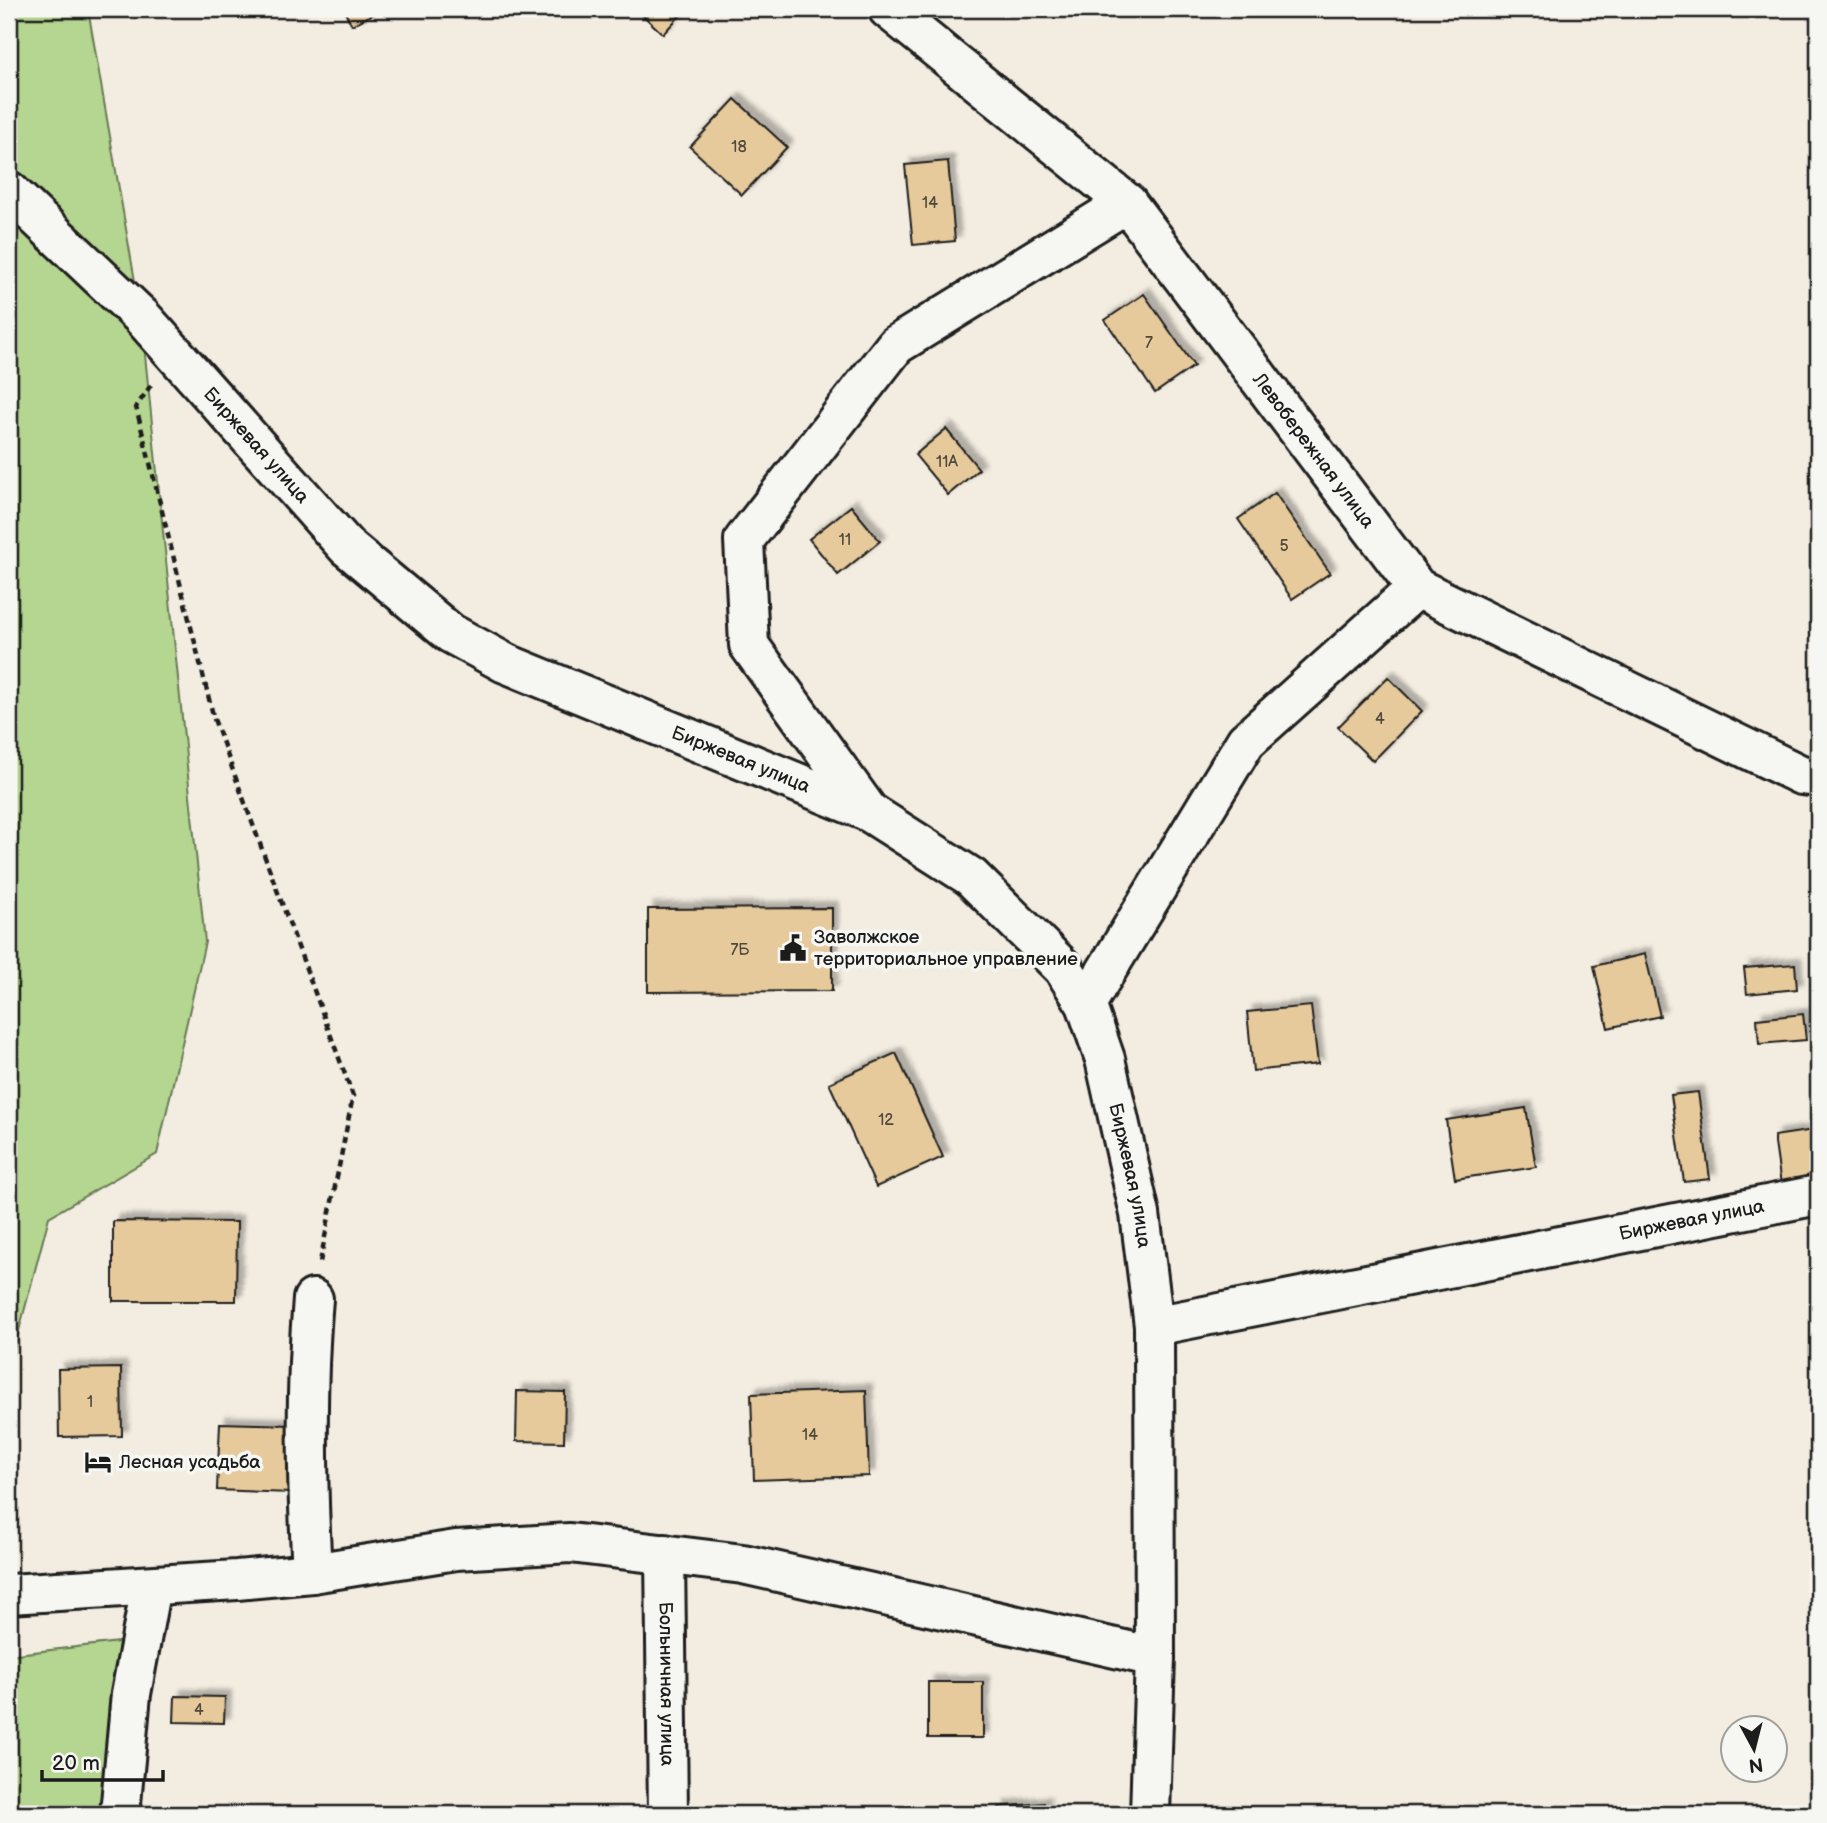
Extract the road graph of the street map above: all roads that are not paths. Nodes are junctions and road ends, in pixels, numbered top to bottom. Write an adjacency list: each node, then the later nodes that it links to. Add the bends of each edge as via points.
1 (888, 9): 3 (street, Левобережная улица)
2 (9, 191): 6 (street, Биржевая улица, via 141,316 347,547 450,633 505,663)
3 (1127, 203): 4 (street, Левобережная улица); 6 (street, via 896,345 744,540 749,645)
4 (1417, 588): 5 (street, Левобережная улица, via 1801,775); 7 (street, via 1246,741)
5 (1818, 777)
6 (869, 812): 7 (street, Биржевая улица, via 971,877 1063,968)
7 (1086, 1004): 10 (street, Биржевая улица, via 1105,1059 1140,1214)
8 (1818, 1195): 10 (street, Биржевая улица)
9 (313, 1299): 12 (street, via 305,1453)
10 (1154, 1326): 15 (street, Биржевая улица)
11 (665, 1554): 12 (street, via 570,1543 456,1550); 15 (street, via 743,1564); 17 (street, Больничная улица)
12 (312, 1573): 13 (street)
13 (151, 1586): 14 (street); 16 (street, via 131,1694)
14 (9, 1594)
15 (1155, 1657): 18 (street, Биржевая улица)
16 (120, 1814)
17 (668, 1814)
18 (1150, 1814)

